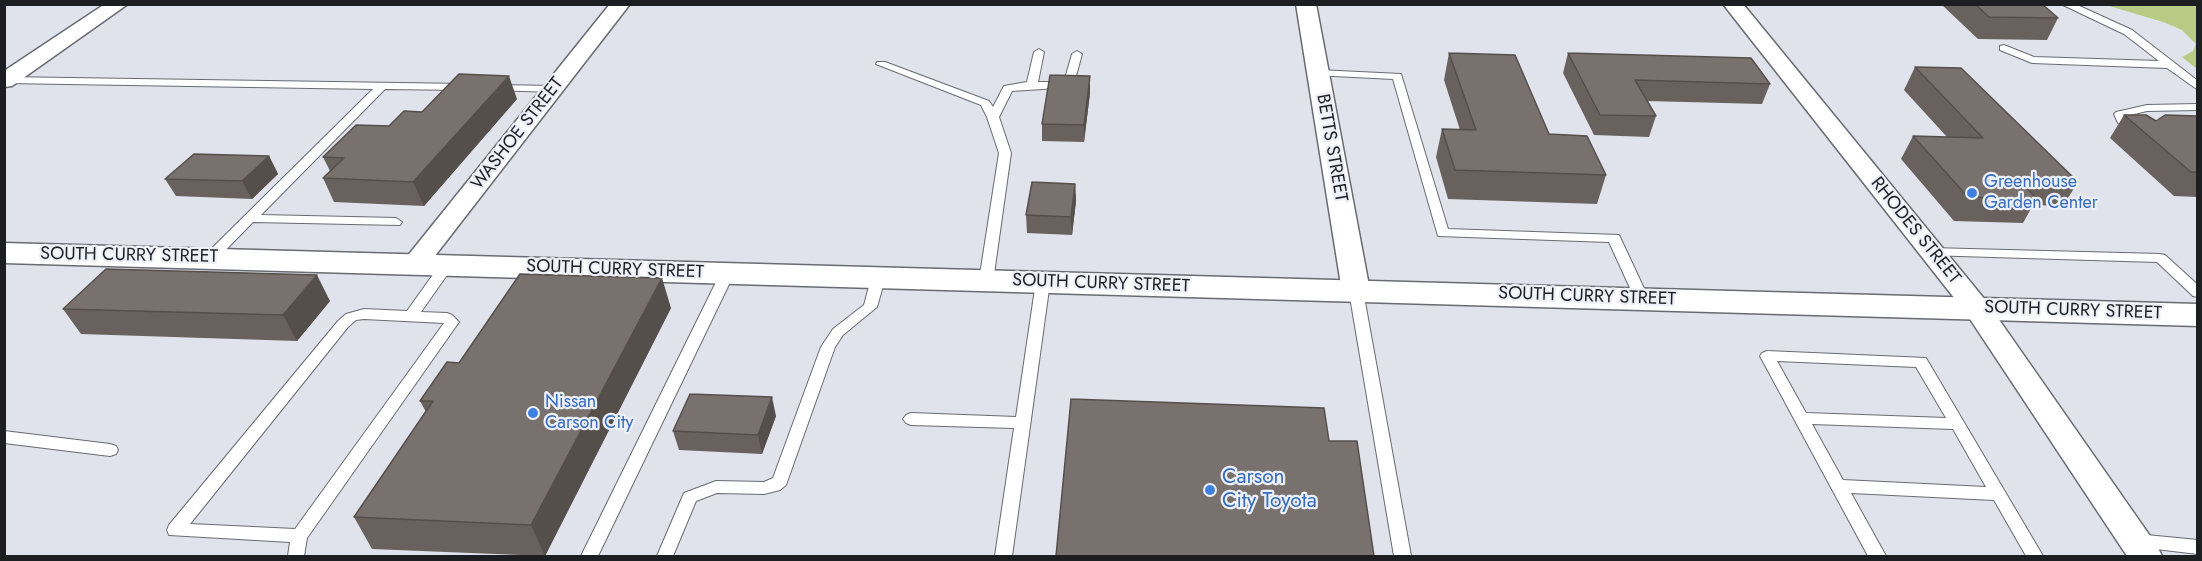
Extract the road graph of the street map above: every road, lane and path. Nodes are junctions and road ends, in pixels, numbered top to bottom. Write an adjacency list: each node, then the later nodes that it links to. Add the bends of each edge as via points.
1 (119, 4): 12 (street)
2 (621, 4): 16 (street, WASHOE STREET)
3 (1306, 4): 11 (street, BETTS STREET)
4 (1732, 4): 22 (street, RHODES STREET)
5 (2066, 4): 10 (lane, via 2128,32)
6 (2004, 48): 10 (lane, via 2032,60)
7 (1039, 52): 13 (lane)
8 (1077, 54): 13 (lane, via 1069,85)
9 (881, 64): 18 (lane, via 985,103)
10 (2169, 65): 15 (lane)
11 (1318, 73): 31 (street, BETTS STREET); 33 (lane, via 1397,76 1443,233 1614,237)
12 (5, 80): 14 (lane)
13 (1032, 85): 18 (lane, via 1008,87)
14 (382, 86): 16 (lane); 20 (lane)
15 (2198, 87)
16 (554, 88): 25 (street, WASHOE STREET)
17 (2198, 107): 19 (lane, via 2147,108 2120,114 2122,121)
18 (993, 117): 29 (lane, via 1005,153)
19 (2142, 139)
20 (249, 219): 21 (lane); 24 (lane)
21 (396, 222)
22 (1931, 252): 32 (lane, via 2160,258); 34 (street, RHODES STREET)
23 (4, 253): 24 (street, SOUTH CURRY STREET)
24 (209, 258): 25 (street, SOUTH CURRY STREET)
25 (415, 264): 26 (street, SOUTH CURRY STREET)
26 (447, 265): 27 (street, SOUTH CURRY STREET); 36 (lane)
27 (727, 274): 28 (street, SOUTH CURRY STREET); 49 (lane)
28 (878, 279): 29 (street, SOUTH CURRY STREET); 50 (lane, via 870,307 838,332 828,347 780,481 764,488 717,486 690,498)
29 (986, 281): 30 (street, SOUTH CURRY STREET)
30 (1043, 282): 31 (street, SOUTH CURRY STREET); 39 (lane)
31 (1356, 291): 33 (street, SOUTH CURRY STREET); 52 (lane)
32 (2198, 293)
33 (1642, 299): 34 (street, SOUTH CURRY STREET)
34 (1977, 307): 35 (street, SOUTH CURRY STREET); 47 (street, RHODES STREET)
35 (2198, 315)
36 (411, 316): 45 (lane, via 447,318 452,322); 45 (lane, via 364,314 343,324 175,530)
37 (1801, 418): 40 (lane); 40 (lane, via 1767,356 1921,362); 43 (lane)
38 (911, 419): 39 (lane)
39 (1022, 423): 51 (lane)
40 (1958, 424): 44 (lane)
41 (4, 437): 42 (lane)
42 (110, 450)
43 (1838, 486): 44 (lane); 53 (lane)
44 (1998, 494): 54 (lane)
45 (299, 536): 48 (lane)
46 (2198, 547): 47 (lane)
47 (2139, 549)
48 (296, 556)
49 (589, 556)
50 (665, 556)
51 (1003, 556)
52 (1403, 556)
53 (1876, 556)
54 (2035, 556)

